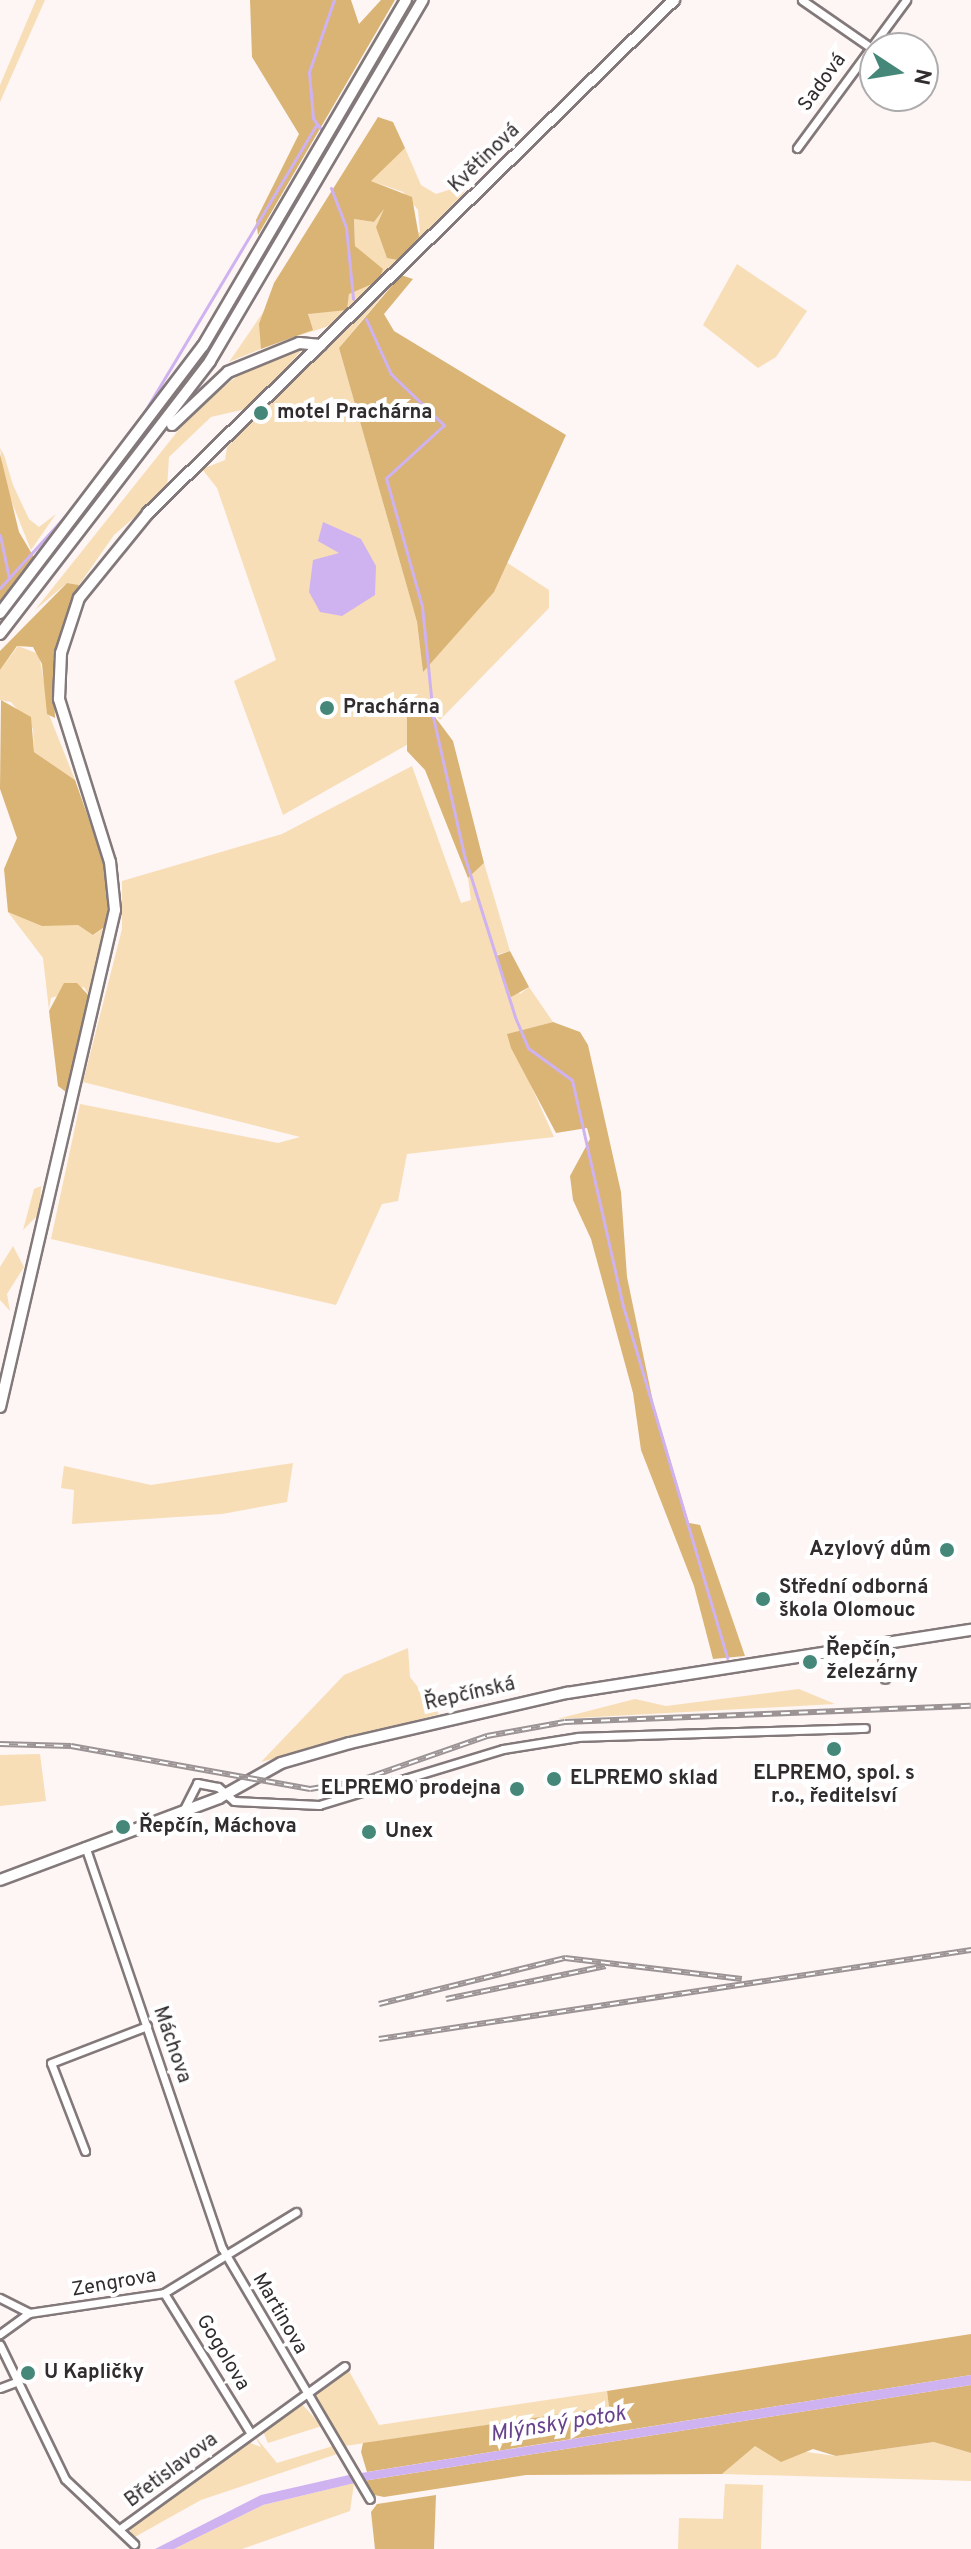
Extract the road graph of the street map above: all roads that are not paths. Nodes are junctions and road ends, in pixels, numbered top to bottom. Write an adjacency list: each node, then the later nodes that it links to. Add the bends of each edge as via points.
1 (406, 0): 12 (main road, via 203,346)
2 (423, 0): 11 (main road, via 282,248)
3 (674, 0): 10 (main road, Květinová)
4 (802, 0): 7 (street)
5 (906, 0): 6 (street, Sadová)
6 (881, 32)
7 (859, 39)
8 (859, 62): 9 (street, Sadová)
9 (797, 148)
10 (321, 345): 11 (main road, via 299,343 221,377); 14 (main road, Květinová, via 106,557 65,635 61,717 110,862 115,906)
11 (144, 456): 13 (main road)
12 (0, 613)
13 (0, 634)
14 (0, 1407)
15 (971, 1630): 16 (main road, Řepčínská)
16 (880, 1644): 17 (street); 19 (main road, Řepčínská, via 459,1715 292,1759)
17 (885, 1679)
18 (865, 1728): 19 (street, via 578,1737 503,1749 319,1805)
19 (225, 1795): 20 (main road, Řepčínská); 20 (street, via 197,1783)
20 (184, 1809): 21 (main road, Řepčínská)
21 (87, 1850): 22 (main road, Řepčínská); 23 (street, Máchova)
22 (0, 1880)
23 (147, 2026): 24 (street, via 51,2063); 26 (street, Máchova)
24 (85, 2151)
25 (296, 2212): 26 (street, Zengrova)
26 (226, 2254): 27 (street, Zengrova); 35 (street, Martinova)
27 (164, 2293): 29 (street, Zengrova); 36 (street, Gogolova)
28 (0, 2298): 29 (street)
29 (29, 2313): 30 (street)
30 (0, 2334)
31 (0, 2345): 33 (street, Břetislavova)
32 (345, 2366): 35 (street, Břetislavova)
33 (16, 2382): 34 (street); 38 (street, Břetislavova, via 65,2479)
34 (0, 2388)
35 (305, 2391): 36 (street, Břetislavova); 37 (street, Martinova)
36 (250, 2432): 38 (street, Břetislavova)
37 (367, 2496)
38 (121, 2528): 39 (street)
39 (134, 2544)

